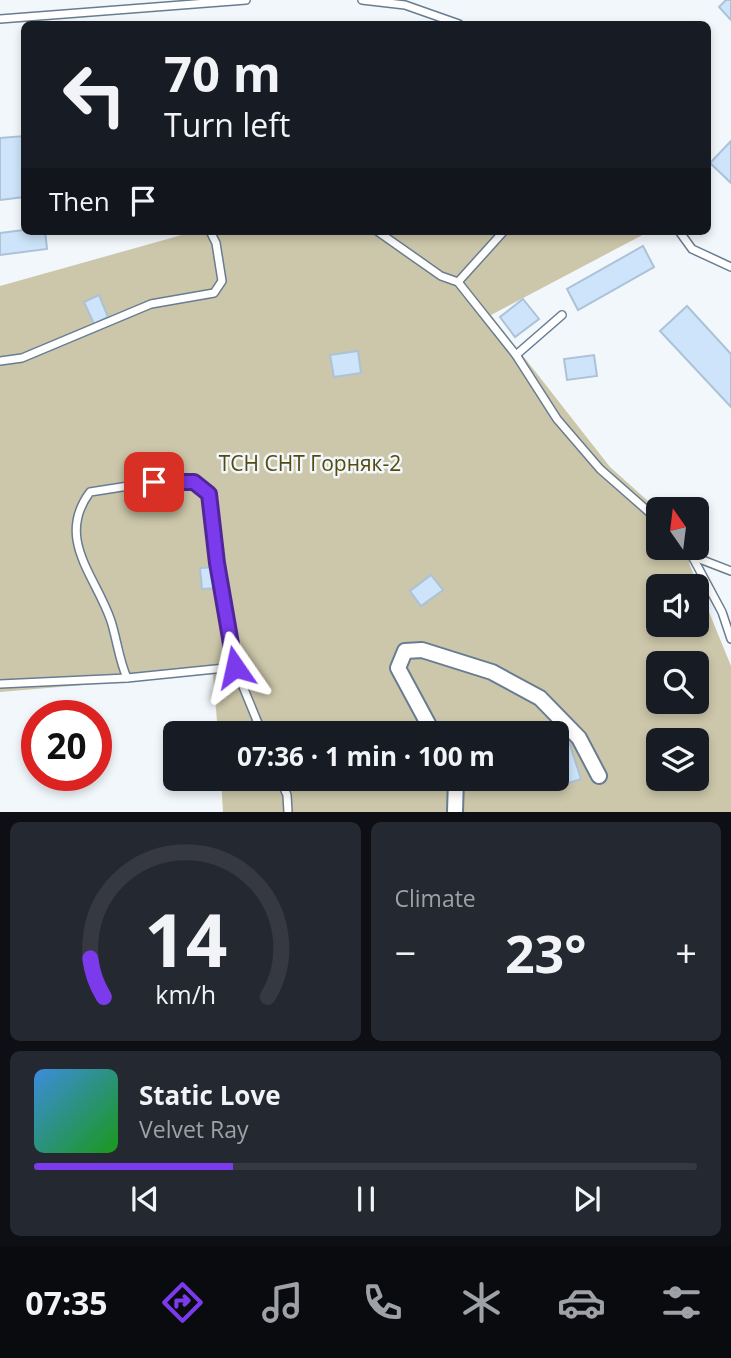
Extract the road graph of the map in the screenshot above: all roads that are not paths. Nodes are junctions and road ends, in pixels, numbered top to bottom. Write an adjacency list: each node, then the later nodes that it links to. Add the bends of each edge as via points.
1 (246, 0): 3 (lane)
2 (362, 0): 4 (lane, via 405,5)
3 (0, 19)
4 (450, 21)
5 (212, 235): 13 (lane, via 222,281 214,293 151,304 22,358)
6 (383, 235): 10 (lane)
7 (500, 235): 10 (lane)
8 (682, 235): 9 (lane, via 692,249)
9 (731, 267)
10 (458, 282): 12 (lane)
11 (562, 315): 12 (lane)
12 (516, 355): 14 (lane, via 557,419 600,469)
13 (0, 361)
14 (646, 509)
15 (694, 560): 18 (lane)
16 (703, 560): 17 (lane)
17 (731, 570)
18 (731, 639)
19 (235, 667): 20 (lane); 20 (lane, via 209,494 194,482 154,482 90,492 78,508 76,535 81,561 111,622); 22 (lane)
20 (127, 678): 21 (lane)
21 (0, 684)
22 (257, 721)
23 (427, 721): 24 (street, via 398,668 405,652 422,650 492,672 540,698)
24 (562, 721)
25 (569, 728): 26 (street)
26 (599, 776)
27 (285, 791): 29 (lane)
28 (456, 791): 30 (street)
29 (288, 812)
30 (455, 812)

